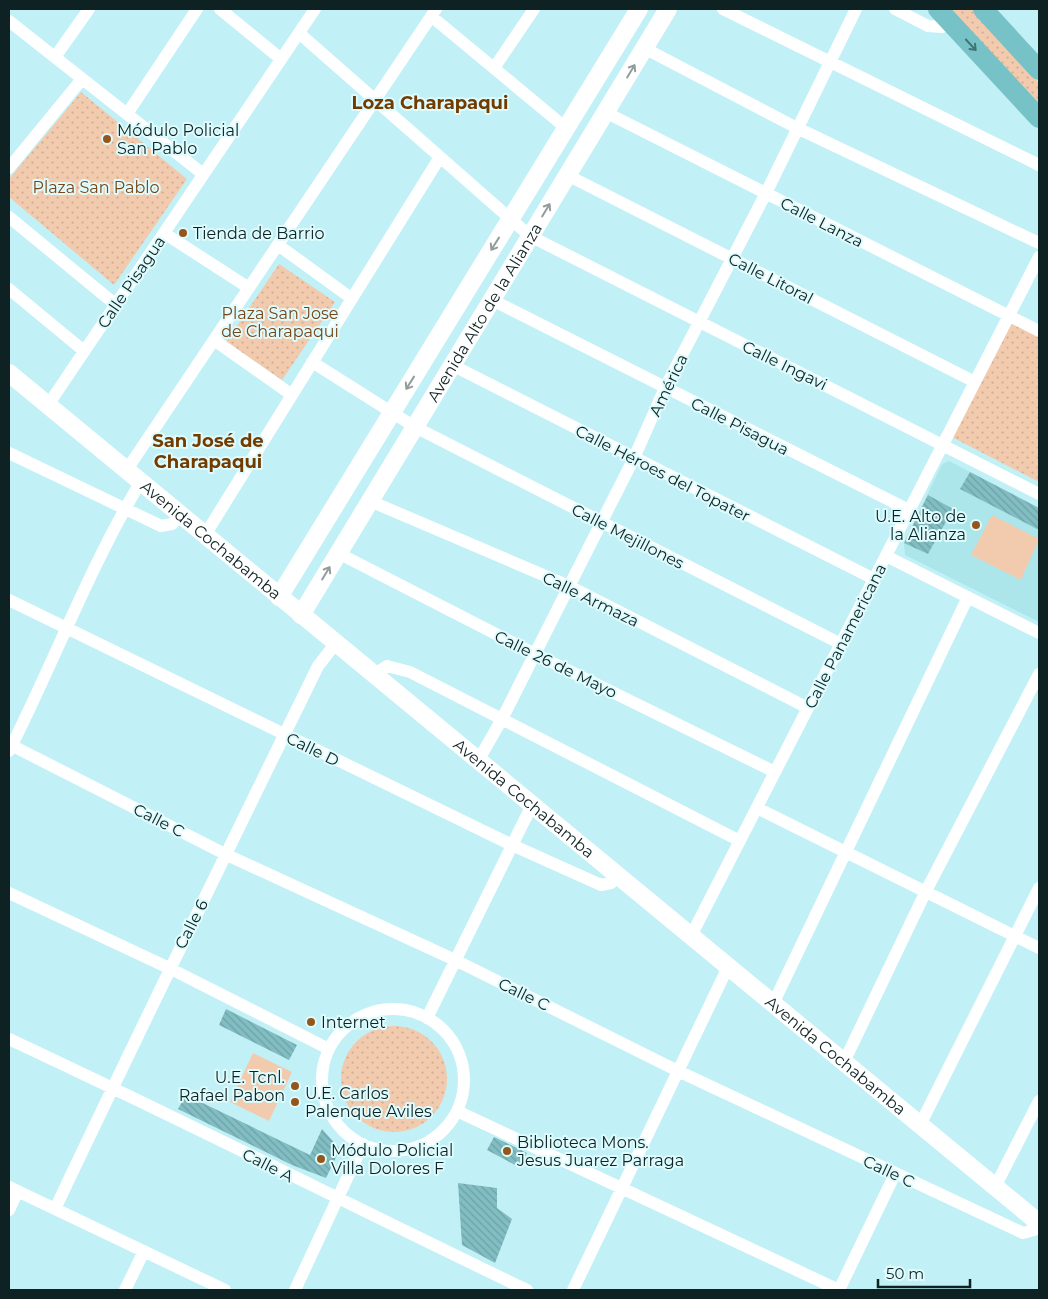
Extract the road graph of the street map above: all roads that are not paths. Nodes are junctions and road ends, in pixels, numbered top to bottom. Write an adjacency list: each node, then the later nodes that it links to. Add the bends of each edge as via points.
1 (89, 9): 17 (street)
2 (196, 9): 25 (street)
3 (220, 9): 18 (street)
4 (315, 9): 15 (street, Calle Pisagua)
5 (534, 9): 20 (street)
6 (639, 9): 27 (street, Avenida Alto de la Alianza)
7 (668, 9): 16 (street, Avenida Alto de la Alianza)
8 (723, 9): 19 (street)
9 (856, 9): 19 (street, América)
10 (895, 9): 13 (street, via 928,26 942,27)
11 (983, 9): 21 (main road)
12 (433, 12): 20 (street); 23 (street)
13 (944, 15): 26 (main road, one-way to 26)
14 (9, 21): 17 (street)
15 (298, 33): 18 (street, Calle Pisagua); 23 (street, Calle Ingavi)
16 (644, 48): 24 (street, Avenida Alto de la Alianza, one-way to 16); 28 (street)
17 (55, 58): 22 (street)
18 (281, 59): 32 (street, Calle Pisagua)
19 (830, 62): 28 (street, América); 30 (street)
20 (494, 68): 27 (street)
21 (1039, 70)
22 (82, 79): 25 (street); 31 (street)
23 (375, 100): 29 (street, Calle Ingavi); 40 (street)
24 (606, 112): 33 (street, Avenida Alto de la Alianza); 34 (street, Calle Lanza)
25 (127, 114): 32 (street)
26 (1039, 118)
27 (566, 128): 36 (street, Avenida Alto de la Alianza)
28 (797, 128): 34 (street, América); 39 (street)
29 (440, 157): 36 (street, Calle Ingavi); 45 (street)
30 (1039, 164)
31 (9, 168)
32 (203, 174): 37 (street, Calle Pisagua)
33 (567, 175): 38 (street, Avenida Alto de la Alianza, one-way to 33); 42 (street, Calle Litoral)
34 (766, 193): 42 (street, América); 48 (street, Calle Lanza)
35 (9, 217): 47 (street)
36 (510, 219): 38 (street, Calle Ingavi); 60 (street, Avenida Alto de la Alianza, one-way to 60)
37 (164, 233): 43 (street); 47 (street, Calle Pisagua)
38 (530, 236): 46 (street, Avenida Alto de la Alianza); 49 (street, Calle Ingavi)
39 (1039, 244)
40 (278, 245): 43 (street); 45 (street)
41 (1039, 257): 48 (street, Calle Panamericana)
42 (733, 258): 49 (street, América); 56 (street, Calle Litoral)
43 (249, 288): 51 (street)
44 (9, 289): 52 (street)
45 (351, 298): 53 (street)
46 (492, 300): 54 (street, Avenida Alto de la Alianza); 57 (street, Calle Pisagua)
47 (116, 305): 52 (street, Calle Pisagua)
48 (1009, 316): 50 (street, Calle Lanza); 56 (street, Calle Panamericana)
49 (699, 323): 57 (street, América); 62 (street, Calle Ingavi)
50 (1039, 331)
51 (214, 340): 58 (street); 65 (street)
52 (84, 351): 59 (street, Calle Pisagua)
53 (312, 362): 58 (street); 60 (street, Calle Mejillones)
54 (452, 365): 61 (street, Avenida Alto de la Alianza); 64 (street, Calle Héroes del Topater)
55 (9, 373): 59 (street, Avenida Cochabamba)
56 (975, 382): 62 (street, Calle Panamericana)
57 (665, 388): 64 (street, América); 70 (street, Calle Pisagua)
58 (292, 395): 73 (street)
59 (48, 405): 65 (street, Avenida Cochabamba)
60 (392, 411): 61 (street, Calle Mejillones); 78 (street, Avenida Alto de la Alianza)
61 (415, 426): 68 (street, Avenida Alto de la Alianza); 72 (street, Calle Mejillones)
62 (943, 444): 67 (street, Calle Ingavi); 70 (street, Calle Panamericana)
63 (9, 453): 69 (street)
64 (634, 458): 72 (street, América); 76 (street, Calle Héroes del Topater)
65 (126, 471): 66 (street, Avenida Cochabamba)
66 (140, 482): 69 (street); 71 (street, Avenida Cochabamba)
67 (1039, 494)
68 (370, 501): 74 (street, Avenida Alto de la Alianza); 77 (street, Calle Armaza)
69 (124, 509): 71 (street, via 167,526); 82 (street)
70 (909, 510): 75 (street, Calle Panamericana)
71 (180, 516): 73 (street, Avenida Cochabamba)
72 (600, 522): 77 (street, América); 85 (street, Calle Mejillones)
73 (205, 536): 78 (street, Avenida Cochabamba)
74 (338, 553): 81 (street, Avenida Alto de la Alianza, one-way to 74); 86 (street, Calle 26 de Mayo)
75 (886, 556): 76 (street, Calle Panamericana); 79 (street)
76 (874, 579): 85 (street, Calle Panamericana)
77 (569, 586): 86 (street, América); 89 (street, Calle Armaza)
78 (279, 597): 81 (street, Avenida Cochabamba)
79 (968, 597): 83 (street); 99 (street)
80 (9, 600): 82 (street, Calle D)
81 (301, 615): 84 (street, Avenida Cochabamba)
82 (66, 628): 91 (street, Calle D); 92 (street)
83 (1039, 633)
84 (336, 643): 88 (street, Avenida Cochabamba); 91 (street, Calle 6, via 318,666)
85 (841, 644): 89 (street, Calle Panamericana)
86 (535, 654): 90 (street, América); 94 (street, Calle 26 de Mayo)
87 (1039, 674): 103 (street)
88 (374, 675): 90 (street, via 387,666 410,672); 93 (street, Avenida Cochabamba)
89 (808, 708): 94 (street, Calle Panamericana)
90 (502, 719): 93 (street, América); 97 (street)
91 (284, 735): 98 (street, Calle D); 100 (street, Calle 6)
92 (10, 747): 100 (street, Calle C)
93 (478, 761): 95 (street, Avenida Cochabamba)
94 (775, 772): 96 (street, Calle Panamericana)
95 (532, 805): 98 (street); 101 (street, Avenida Cochabamba)
96 (757, 808): 97 (street, Calle Panamericana); 99 (street)
97 (740, 841): 105 (street, Calle Panamericana)
98 (512, 845): 101 (street, Calle D, via 601,885 611,883); 108 (street)
99 (844, 851): 103 (street); 111 (street)
100 (227, 855): 108 (street, Calle C); 110 (street, Calle 6)
101 (617, 876): 105 (street, Avenida Cochabamba)
102 (1039, 888): 106 (street)
103 (926, 891): 106 (street); 115 (street)
104 (9, 893): 110 (street)
105 (691, 936): 109 (street, Avenida Cochabamba)
106 (1015, 936): 107 (street); 120 (street)
107 (1039, 948)
108 (455, 960): 112 (street); 116 (street, Calle C)
109 (728, 967): 111 (street, Avenida Cochabamba); 116 (street)
110 (169, 968): 114 (street); 117 (street, Calle 6)
111 (773, 1004): 115 (street, Avenida Cochabamba)
112 (427, 1018): 114 (street, via 403,1009 377,1010 365,1014 344,1029); 119 (street, via 453,1042 462,1064 463,1088)
113 (9, 1039): 117 (street, Calle A)
114 (329, 1049): 121 (street, via 322,1073 324,1098 342,1130)
115 (844, 1062): 120 (street, Avenida Cochabamba)
116 (678, 1071): 122 (street, Calle C); 124 (street)
117 (112, 1087): 126 (street, Calle A); 127 (street, Calle 6)
118 (1039, 1101): 123 (street)
119 (457, 1110): 121 (street, via 440,1133 417,1147 390,1151); 124 (street)
120 (920, 1125): 123 (street, Avenida Cochabamba)
121 (363, 1144): 126 (street)
122 (895, 1174): 129 (street, Calle C, via 1022,1233 1034,1230); 136 (street)
123 (995, 1187): 129 (street, Avenida Cochabamba)
124 (622, 1188): 135 (street); 136 (street)
125 (13, 1189): 127 (street); 128 (street)
126 (336, 1198): 133 (street); 134 (street, Calle A)
127 (55, 1209): 130 (street)
128 (9, 1210)
129 (1039, 1223)
130 (144, 1251): 131 (street); 132 (street)
131 (125, 1290)
132 (225, 1290)
133 (295, 1290)
134 (527, 1290)
135 (573, 1290)
136 (839, 1290)

